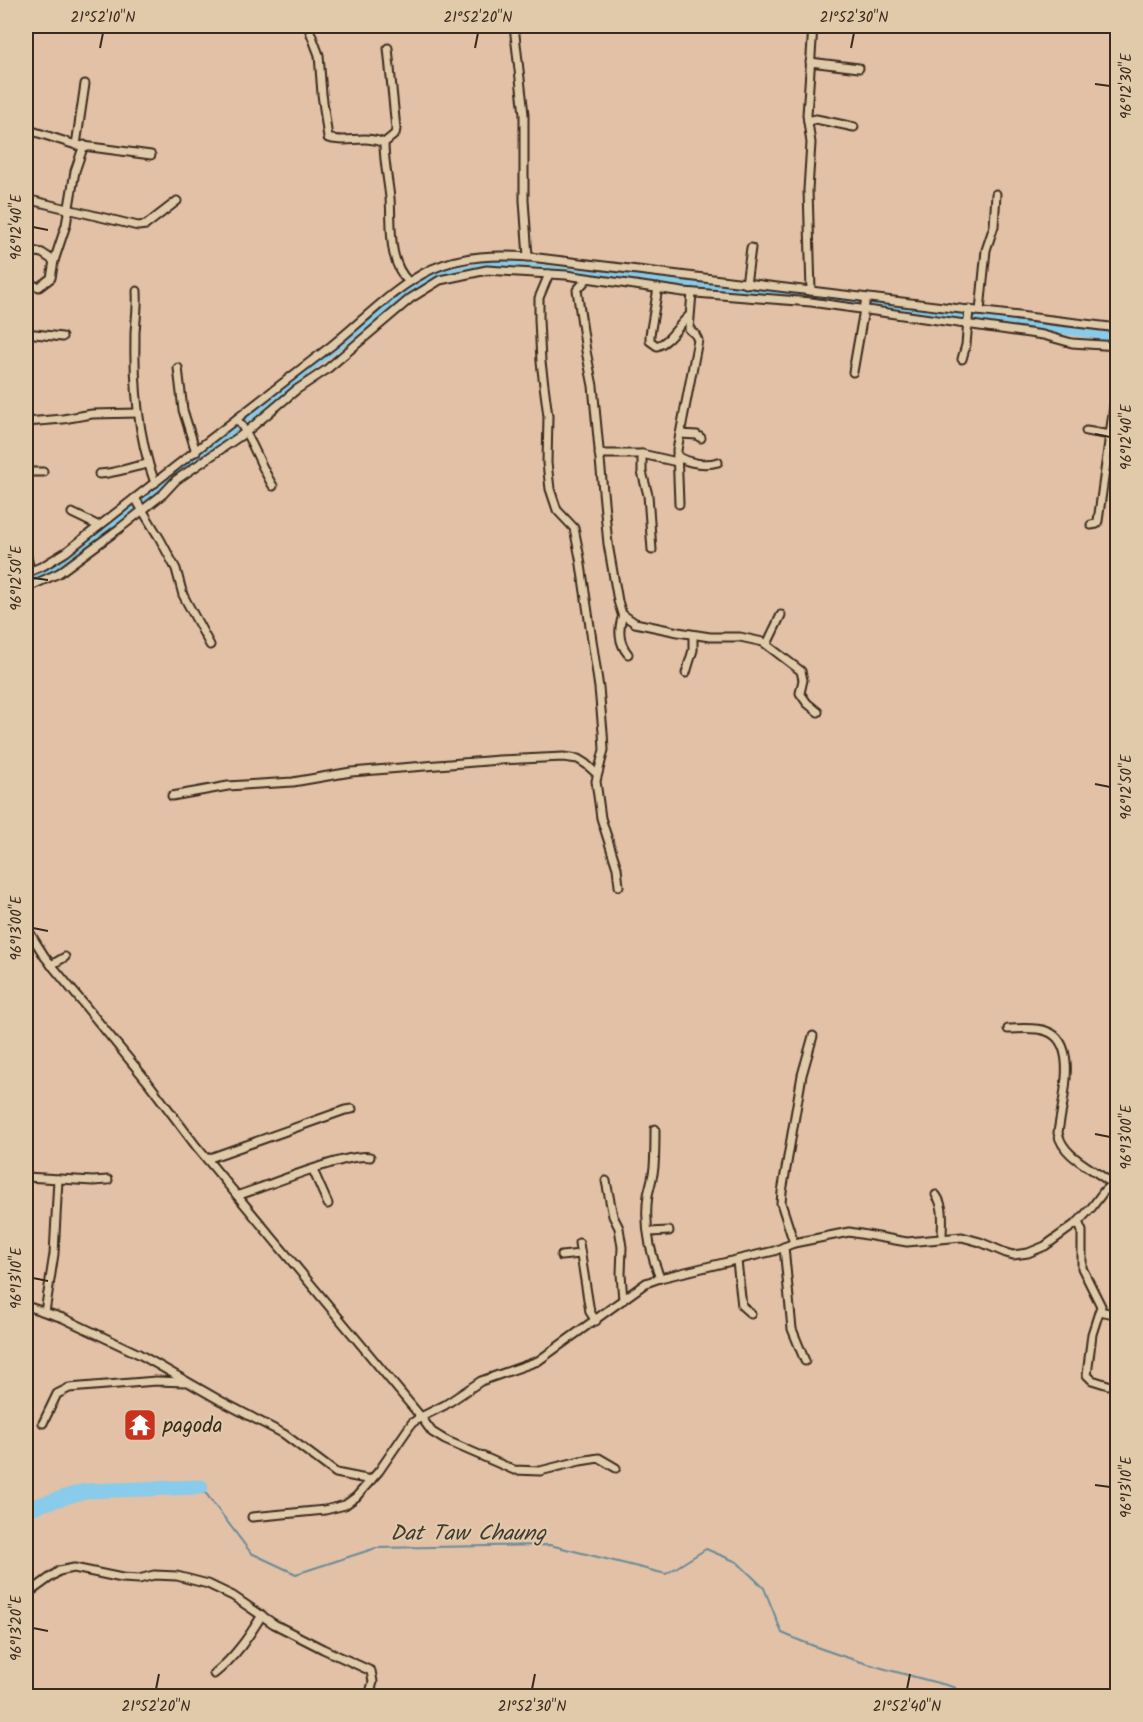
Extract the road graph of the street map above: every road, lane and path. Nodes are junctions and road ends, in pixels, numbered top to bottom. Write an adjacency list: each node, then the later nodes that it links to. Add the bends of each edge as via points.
1 (308, 26): 11 (street, via 319,55 328,138)
2 (514, 26): 21 (street, via 524,114)
3 (813, 26): 5 (street)
4 (388, 48): 11 (street, via 396,129)
5 (810, 62): 6 (street); 8 (street)
6 (859, 68)
7 (85, 84): 12 (street)
8 (808, 121): 9 (street, via 816,119); 31 (street)
9 (854, 127)
10 (26, 129): 12 (street)
11 (384, 143): 26 (street, via 394,255 398,269)
12 (76, 145): 13 (street)
13 (84, 145): 14 (street); 18 (street)
14 (151, 155)
15 (996, 194): 34 (street)
16 (26, 199): 18 (street)
17 (177, 201): 18 (street, via 146,225 138,226)
18 (68, 209): 22 (street)
19 (751, 248): 28 (street)
20 (26, 250): 22 (street, via 42,253)
21 (528, 257): 24 (street); 26 (street, via 494,255 463,260 433,268)
22 (54, 261): 27 (street, via 51,278 39,287)
23 (549, 274): 25 (street); 47 (street, via 487,270 440,280 411,298 326,370); 80 (street, via 539,298 538,319 548,416 547,463 550,489 558,510 574,528 580,558 603,732 604,750)
24 (625, 276): 25 (street); 28 (street); 29 (street)
25 (587, 279): 53 (street, via 578,290)
26 (409, 282): 47 (street)
27 (26, 283)
28 (747, 284): 31 (street)
29 (658, 288): 32 (street); 35 (street, via 650,335 653,344 663,344)
30 (137, 291): 45 (street)
31 (812, 291): 33 (street)
32 (692, 293): 33 (street); 35 (street)
33 (865, 304): 36 (street); 36 (street); 43 (street)
34 (981, 311): 36 (street); 37 (street)
35 (689, 316): 49 (street, via 688,329 698,340)
36 (967, 316): 40 (street, via 1072,343); 41 (street)
37 (1118, 328)
38 (26, 333): 39 (street)
39 (63, 337)
40 (1118, 346)
41 (962, 359)
42 (178, 368): 52 (street, via 183,410)
43 (853, 372)
44 (1117, 382): 51 (street)
45 (138, 414): 46 (street, via 92,414); 57 (street)
46 (26, 422)
47 (241, 425): 52 (street); 62 (street); 63 (street, via 163,494)
48 (1086, 431): 51 (street)
49 (681, 432): 50 (street); 55 (street)
50 (700, 435)
51 (1114, 435): 66 (street, via 1098,521)
52 (196, 452): 61 (street)
53 (599, 454): 54 (street); 72 (street, via 608,544)
54 (642, 454): 55 (street); 68 (street)
55 (677, 459): 56 (street, via 703,465); 64 (street)
56 (718, 462)
57 (148, 464): 60 (street); 61 (street)
58 (26, 472): 59 (street)
59 (43, 472)
60 (99, 474)
61 (155, 483): 63 (street)
62 (273, 486)
63 (138, 504): 67 (street); 71 (street, via 120,528 59,573); 76 (street, via 176,569 183,595)
64 (679, 504)
65 (72, 513): 67 (street)
66 (1091, 525)
67 (99, 526): 70 (street, via 66,552)
68 (652, 550)
69 (26, 552): 70 (street)
70 (28, 572)
71 (26, 588)
72 (623, 615): 74 (street, via 635,623); 77 (street, via 620,639)
73 (781, 615): 75 (street)
74 (693, 635): 75 (street, via 740,637); 78 (street)
75 (767, 644): 79 (street, via 801,670 800,693)
76 (210, 645)
77 (628, 654)
78 (686, 673)
79 (818, 712)
80 (597, 774): 81 (street, via 578,759 563,757 351,772); 82 (street, via 601,818)
81 (172, 796)
82 (619, 886)
83 (26, 927): 85 (street)
84 (65, 957): 85 (street)
85 (51, 965): 91 (street)
86 (1008, 1029): 97 (street, via 1045,1030 1062,1045 1067,1071 1060,1142 1066,1151)
87 (813, 1036): 106 (street, via 802,1075 782,1192 781,1203)
88 (352, 1109): 91 (street)
89 (655, 1130): 103 (street, via 654,1171 647,1204)
90 (370, 1157): 92 (street, via 353,1157)
91 (207, 1158): 98 (street)
92 (313, 1170): 98 (street); 100 (street)
93 (26, 1177): 94 (street)
94 (58, 1179): 95 (street); 115 (street, via 54,1254)
95 (108, 1180)
96 (606, 1181): 112 (street, via 622,1247)
97 (1115, 1184): 101 (street)
98 (239, 1195): 122 (street)
99 (936, 1195): 104 (street, via 942,1210)
100 (328, 1204)
101 (1078, 1222): 104 (street, via 1028,1254 1010,1254 962,1237); 114 (street, via 1082,1231 1082,1268)
102 (669, 1231): 103 (street)
103 (649, 1232): 111 (street)
104 (942, 1238): 106 (street, via 907,1242 849,1232)
105 (579, 1243): 108 (street)
106 (794, 1243): 107 (street)
107 (784, 1247): 110 (street); 119 (street, via 792,1329)
108 (580, 1254): 109 (street); 118 (street, via 590,1312)
109 (561, 1256)
110 (737, 1261): 111 (street); 116 (street, via 742,1306)
111 (660, 1278): 112 (street)
112 (623, 1300): 118 (street)
113 (26, 1306): 115 (street)
114 (1100, 1311): 117 (street); 121 (street, via 1092,1334 1087,1375)
115 (45, 1312): 120 (street, via 103,1335)
116 (751, 1314)
117 (1118, 1315)
118 (596, 1321): 122 (street, via 538,1361 481,1381)
119 (805, 1361)
120 (189, 1382): 123 (street, via 69,1388 57,1394); 125 (street, via 284,1434 336,1473)
121 (1108, 1385)
122 (421, 1417): 124 (street, via 432,1432 445,1440 514,1470 540,1471 599,1458); 125 (street)
123 (43, 1423)
124 (616, 1468)
125 (371, 1480): 126 (street, via 356,1497 337,1508)
126 (252, 1517)
127 (26, 1595): 128 (street, via 59,1570 74,1568 122,1578 177,1576 208,1584)
128 (262, 1615): 129 (street, via 231,1661); 130 (street, via 371,1671)
129 (214, 1674)
130 (369, 1696)

